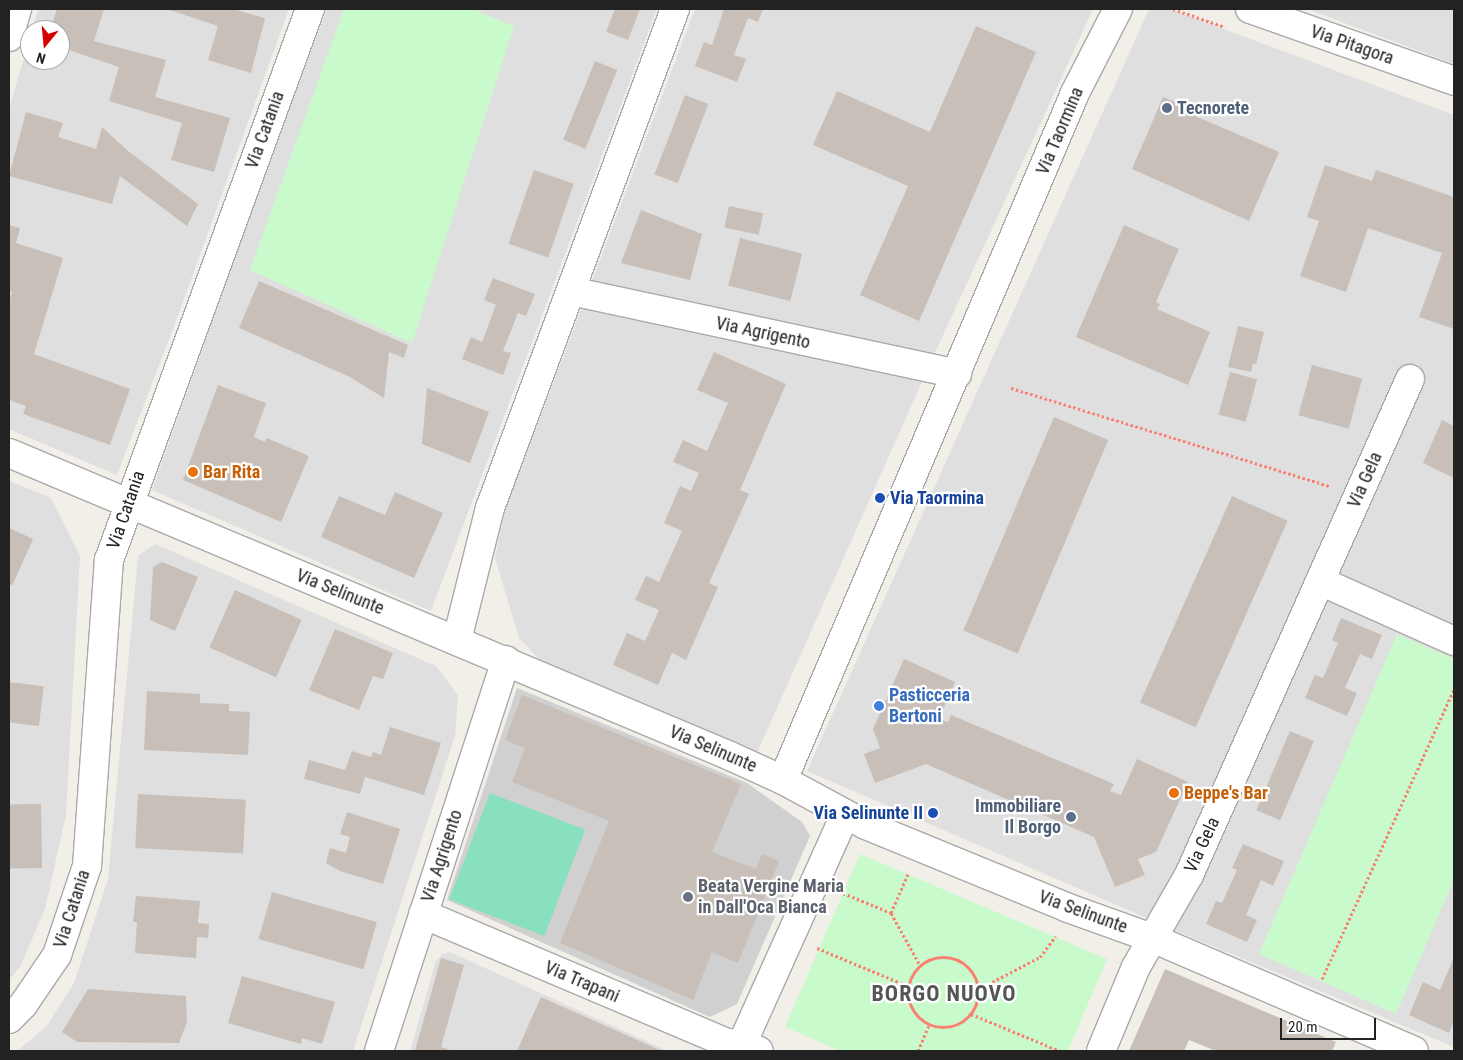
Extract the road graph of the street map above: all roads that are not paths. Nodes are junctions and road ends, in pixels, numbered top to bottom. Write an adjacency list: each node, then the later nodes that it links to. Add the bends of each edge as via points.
1 (17, 9): 6 (street)
2 (310, 9): 12 (street, Via Catania)
3 (675, 9): 8 (street)
4 (1118, 9): 9 (street, Via Taormina, via 1075,93)
5 (1250, 9): 7 (street, Via Pitagora)
6 (9, 38)
7 (1454, 81)
8 (570, 291): 9 (street, Via Agrigento); 14 (street, via 490,508)
9 (957, 374): 17 (street, Via Taormina)
10 (1410, 379): 13 (street, Via Gela)
11 (9, 453): 12 (street, Via Selinunte)
12 (128, 505): 14 (street, Via Selinunte); 21 (street, Via Catania, via 109,560 87,866 57,955 23,1005)
13 (1320, 581): 15 (street); 20 (street, Via Gela, via 1189,875)
14 (457, 640): 16 (street, Via Selinunte)
15 (1454, 641)
16 (506, 660): 17 (street, Via Selinunte); 19 (street, Via Agrigento)
17 (783, 780): 18 (street, Via Selinunte)
18 (845, 815): 20 (street, Via Selinunte, via 1068,908); 22 (street, Via Trapani)
19 (423, 914): 22 (street, Via Trapani); 23 (street, Via Agrigento)
20 (1152, 938): 24 (street, Via Gela, via 1130,978); 25 (street, Via Selinunte)
21 (9, 1019)
22 (738, 1048)
23 (379, 1051)
24 (1101, 1051)
25 (1414, 1051)

